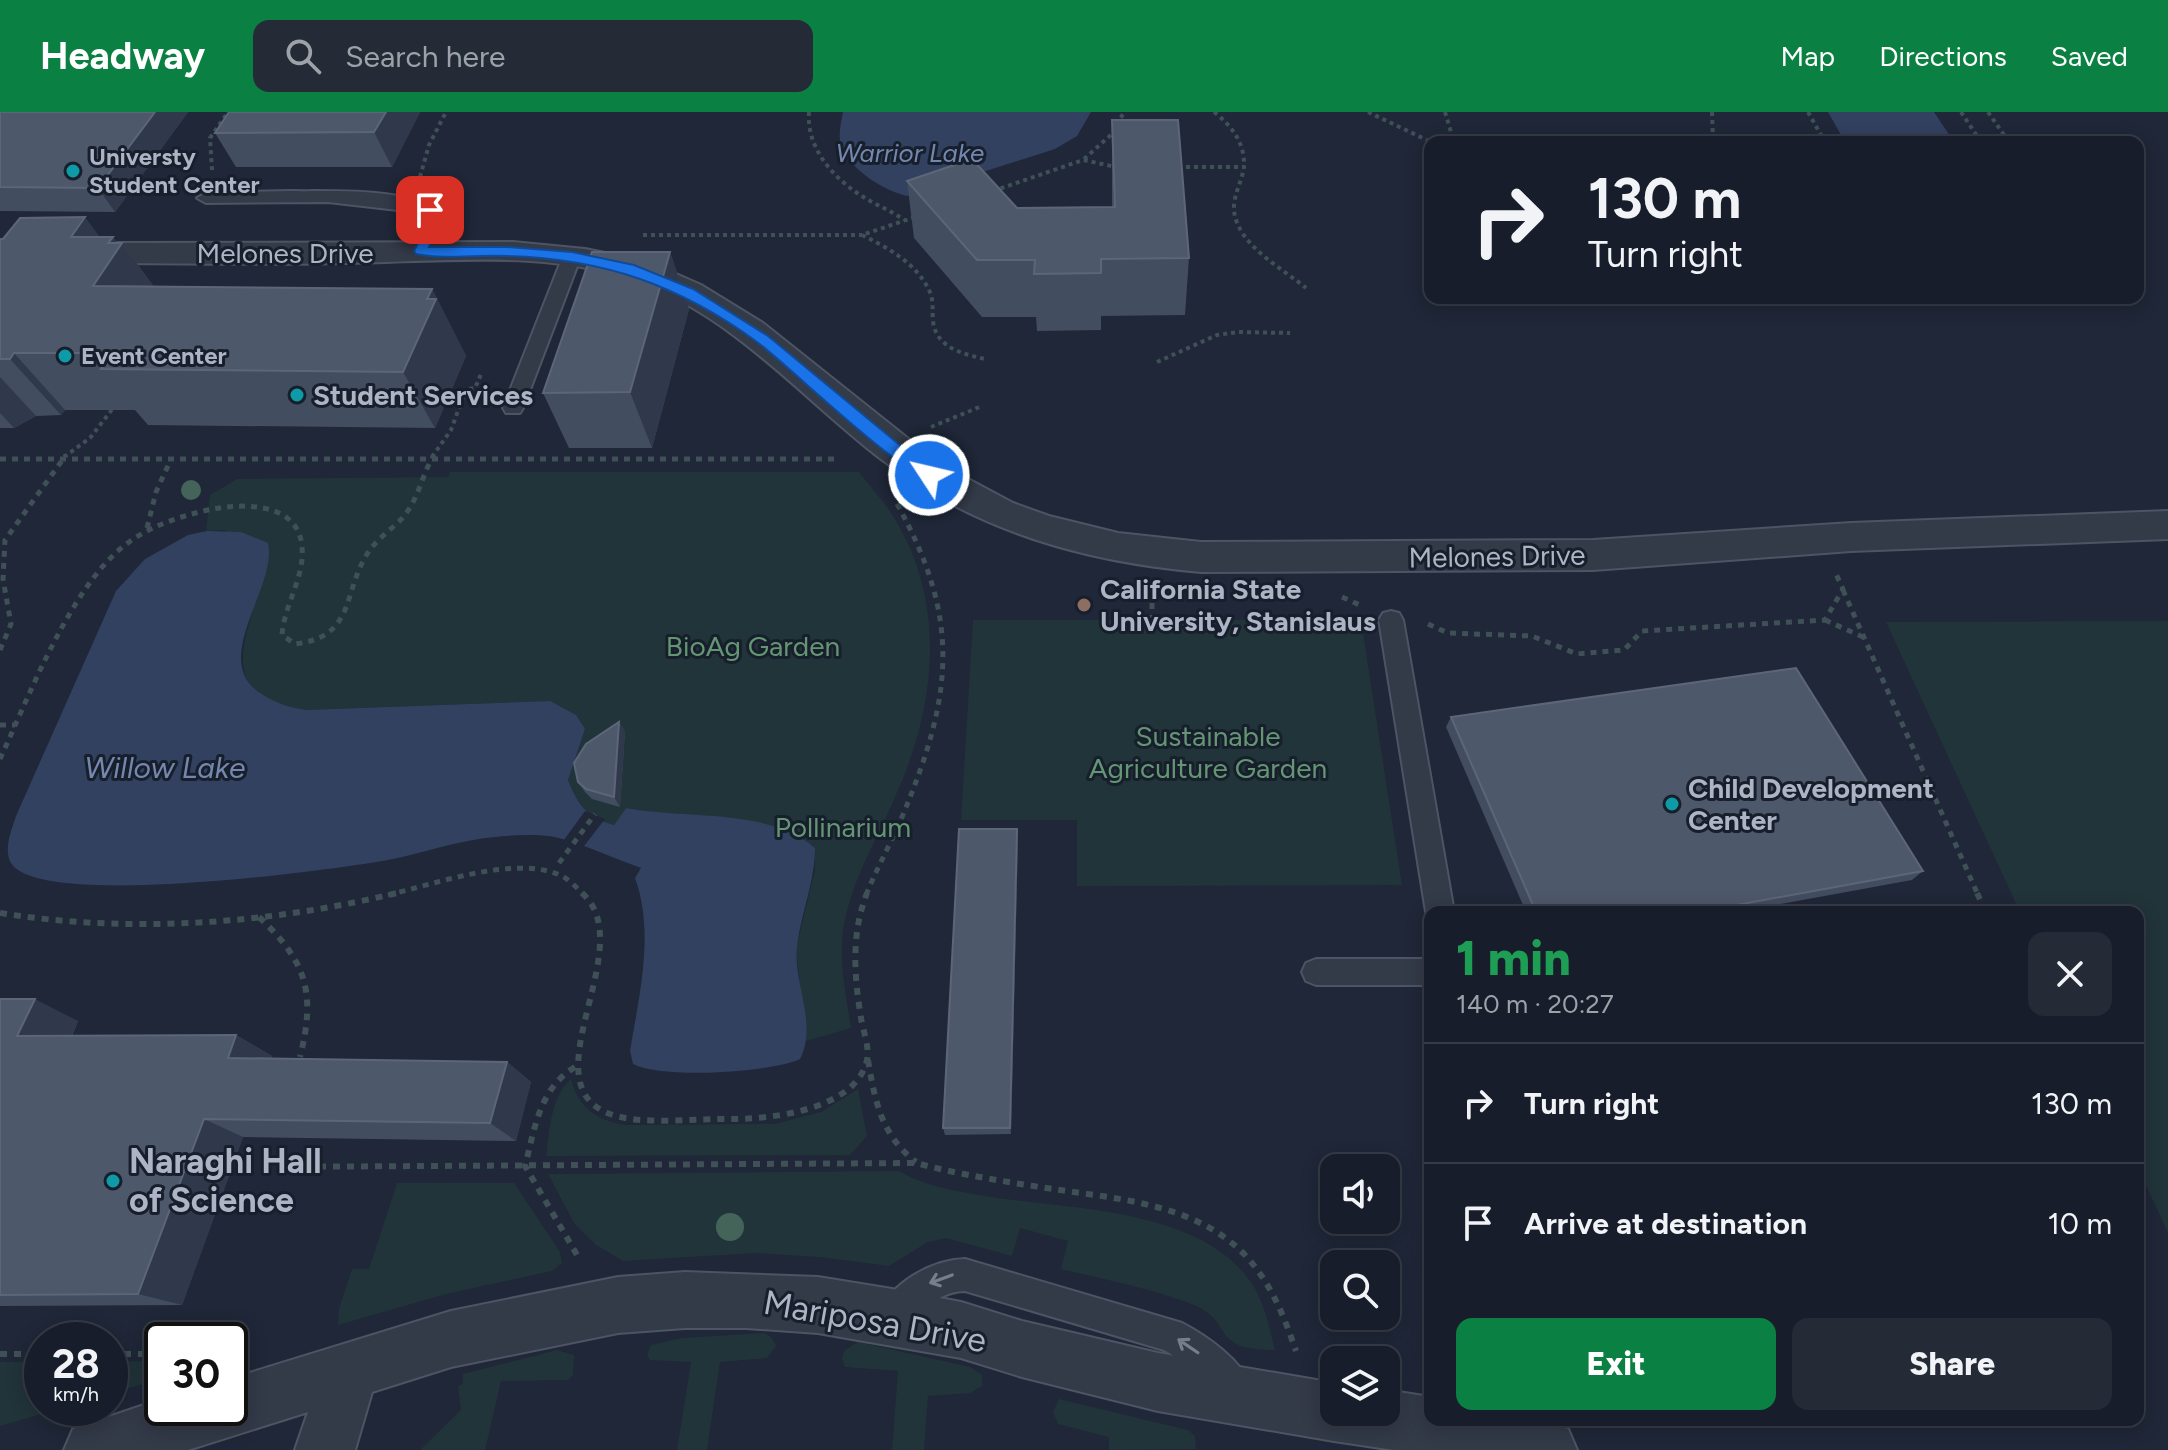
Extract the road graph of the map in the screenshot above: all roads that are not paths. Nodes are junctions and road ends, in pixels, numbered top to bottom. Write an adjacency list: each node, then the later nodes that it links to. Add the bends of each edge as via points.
1 (206, 198): 2 (lane, via 400,200 430,210 435,217)
2 (421, 251): 3 (street, Melones Drive); 4 (street, Melones Drive, via 103,253)
3 (572, 256): 5 (lane); 6 (street, Melones Drive, via 657,278 717,307 893,449 975,502 1055,534 1127,550 1201,557 1525,557 1838,537)
4 (0, 275)
5 (513, 408)
6 (2168, 525)
7 (1391, 620): 8 (lane)
8 (1439, 906)
9 (1316, 972): 10 (lane)
10 (1424, 972)
11 (349, 1373): 12 (street, Mariposa Drive, via 451,1339 618,1305 746,1300 818,1305 961,1330 1133,1376); 16 (street, Mariposa Drive); 17 (street)
12 (1320, 1410)
13 (1400, 1422): 14 (street, Mariposa Drive)
14 (1424, 1425)
15 (1430, 1426): 18 (street, Mariposa Drive)
16 (94, 1450)
17 (325, 1450)
18 (1547, 1450)

